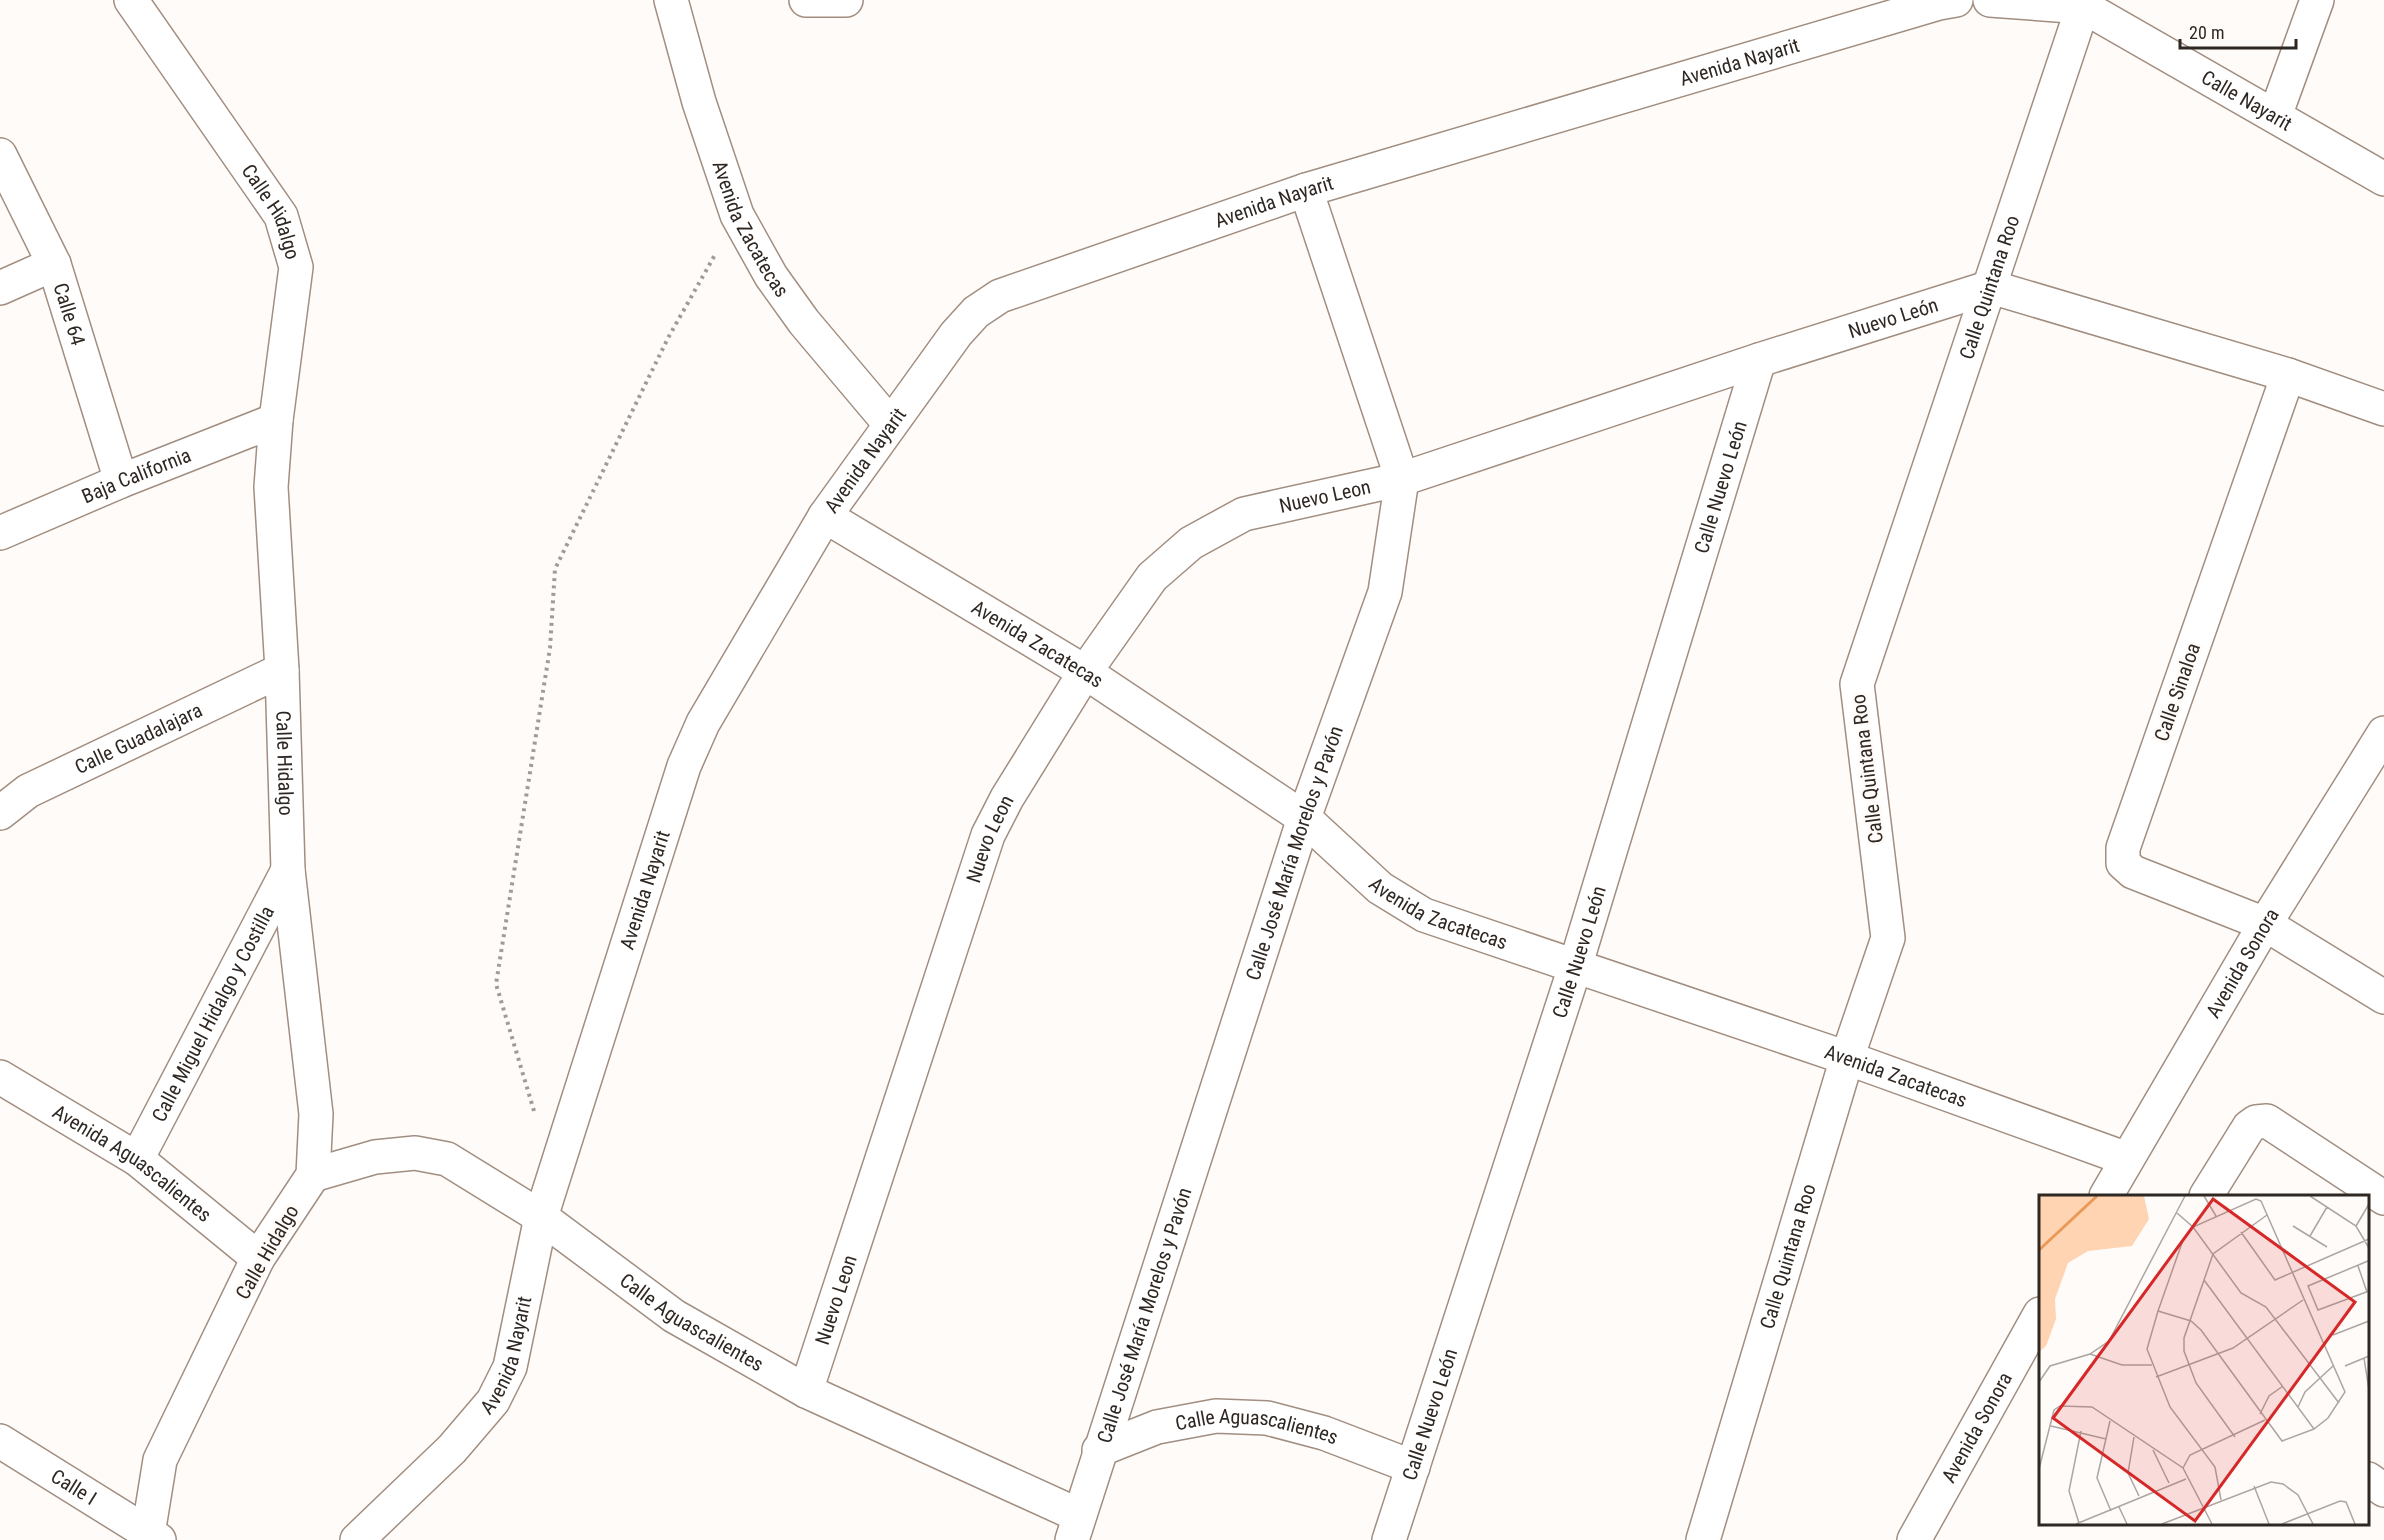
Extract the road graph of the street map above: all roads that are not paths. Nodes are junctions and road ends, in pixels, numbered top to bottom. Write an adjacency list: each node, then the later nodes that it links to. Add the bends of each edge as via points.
1 (131, 0): 19 (street, Calle Hidalgo, via 281,216 296,267)
2 (671, 0): 20 (street, Avenida Zacatecas, via 699,102 737,216 771,276 804,322)
3 (806, 0): 4 (street)
4 (846, 0)
5 (1956, 0): 12 (street, Avenida Nayarit)
6 (1990, 0): 8 (street)
7 (2317, 0): 9 (street)
8 (2084, 3): 9 (street, Calle Nayarit); 14 (street, Calle Quintana Roo)
9 (2274, 116): 11 (street, Calle Nayarit)
10 (0, 155): 13 (street, Calle 64)
11 (2384, 178)
12 (1306, 190): 20 (street, Avenida Nayarit, via 1000,296 976,312 956,334); 21 (street, Calle José María Morelos y Pavón)
13 (54, 264): 15 (street); 22 (street, Calle 64)
14 (1991, 287): 16 (street, Nuevo León); 17 (street); 34 (street, Calle Quintana Roo, via 1857,684 1888,938)
15 (0, 288)
16 (1759, 360): 21 (street, Nuevo León); 32 (street, Calle Nuevo León)
17 (2288, 375): 18 (street); 31 (street, Calle Sinaloa, via 2122,848 2123,863 2133,872)
18 (2384, 409)
19 (276, 420): 22 (street, Baja California); 25 (street, Calle Hidalgo, via 271,487)
20 (890, 424): 23 (street, Avenida Nayarit)
21 (1402, 479): 26 (street, Nuevo Leon, via 1244,514 1191,543 1152,577); 29 (street, Calle José María Morelos y Pavón, via 1385,592)
22 (122, 481): 24 (street, Baja California)
23 (825, 516): 26 (street, Avenida Zacatecas); 42 (street, Avenida Nayarit, via 703,723 684,766)
24 (0, 532)
25 (282, 670): 28 (street, Calle Guadalajara, via 28,791); 30 (street, Calle Hidalgo)
26 (1085, 672): 29 (street, Avenida Zacatecas); 45 (street, Nuevo Leon, via 988,835)
27 (2384, 733): 31 (street, Avenida Sonora)
28 (0, 813)
29 (1304, 818): 32 (street, Avenida Zacatecas, via 1380,888 1425,915); 47 (street, Calle José María Morelos y Pavón)
30 (288, 870): 36 (street, Calle Miguel Hidalgo y Costilla); 38 (street, Calle Hidalgo, via 316,1114)
31 (2265, 924): 33 (street, Calle Sinaloa); 37 (street, Avenida Sonora)
32 (1575, 967): 34 (street, Avenida Zacatecas); 48 (street, Calle Nuevo León)
33 (2384, 997)
34 (1847, 1058): 37 (street, Avenida Zacatecas); 55 (street, Calle Quintana Roo)
35 (0, 1077): 36 (street, Avenida Aguascalientes)
36 (137, 1160): 43 (street, Avenida Aguascalientes)
37 (2127, 1160): 39 (street, Avenida Sonora)
38 (314, 1175): 42 (street, Calle Aguascalientes, via 375,1157 415,1153 447,1159); 43 (street, Calle Hidalgo)
39 (2107, 1195)
40 (2207, 1195): 41 (street, via 2249,1127 2267,1121)
41 (2384, 1198)
42 (541, 1217): 45 (street, Calle Aguascalientes, via 674,1316); 53 (street, Avenida Nayarit, via 510,1367 493,1401 452,1449)
43 (258, 1258): 52 (street, Calle Hidalgo, via 160,1460)
44 (2039, 1316): 56 (street, Avenida Sonora)
45 (806, 1391): 51 (street, Calle Aguascalientes)
46 (0, 1441): 52 (street, Calle I)
47 (1099, 1450): 48 (street, Calle Aguascalientes, via 1157,1427 1215,1416 1268,1418 1324,1433); 51 (street, Calle José María Morelos y Pavón)
48 (1413, 1467): 54 (street, Calle Nuevo León)
49 (2369, 1480): 50 (street)
50 (2384, 1490)
51 (1075, 1528)
52 (150, 1538)
53 (357, 1540)
54 (1389, 1540)
55 (1703, 1540)
56 (1914, 1540)

